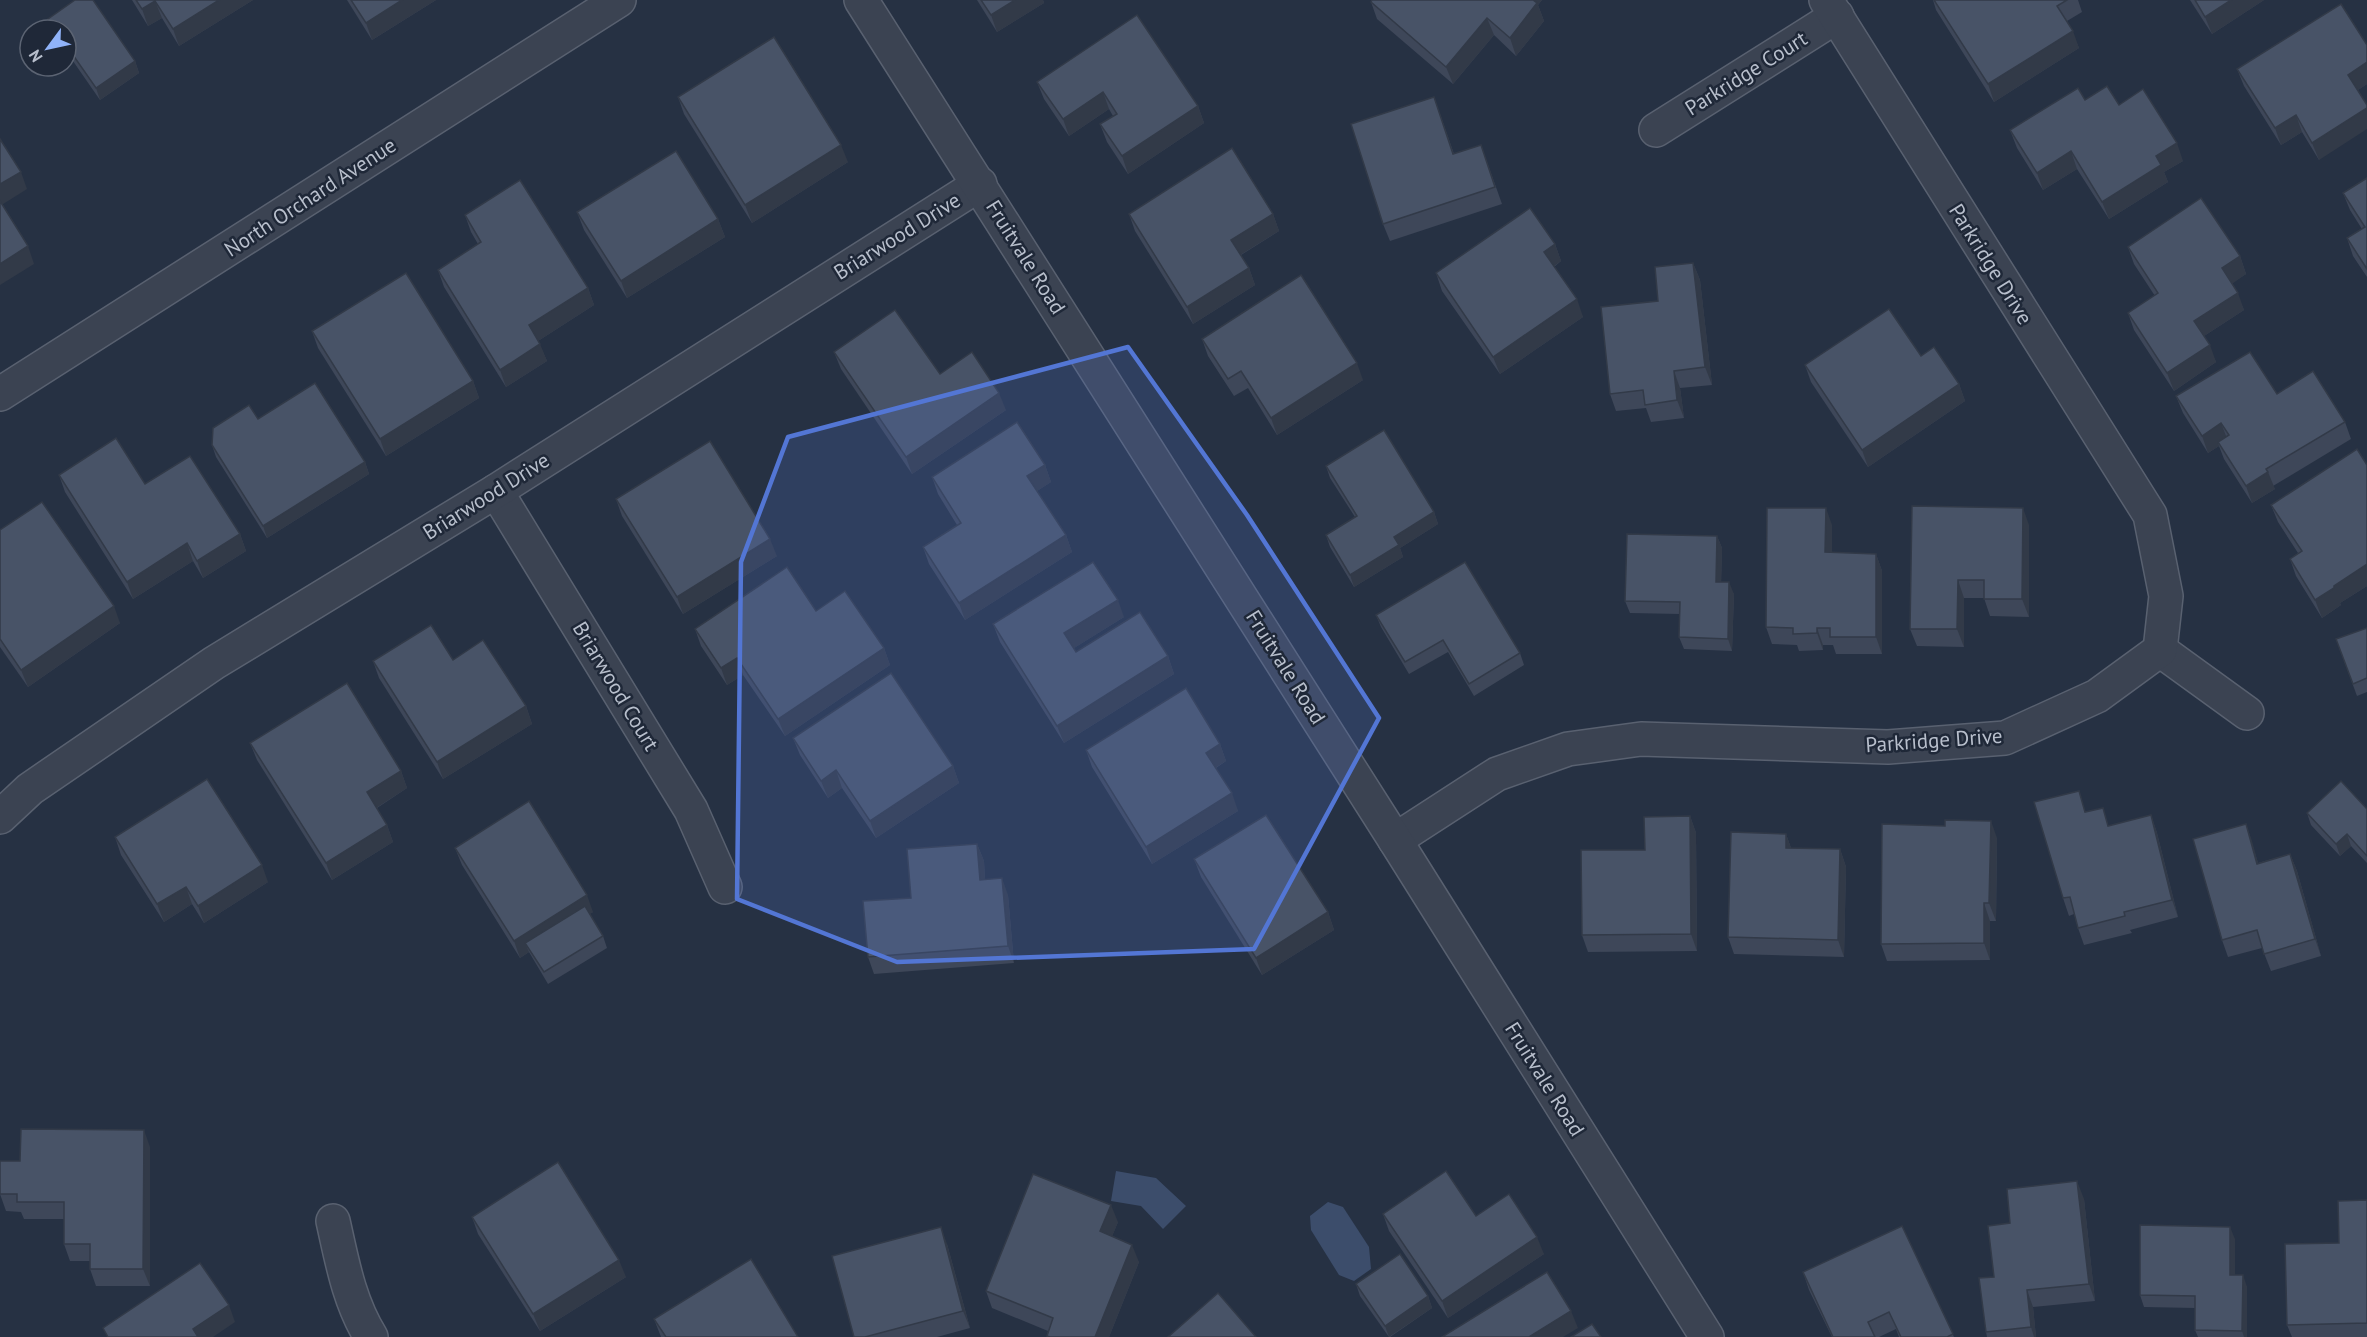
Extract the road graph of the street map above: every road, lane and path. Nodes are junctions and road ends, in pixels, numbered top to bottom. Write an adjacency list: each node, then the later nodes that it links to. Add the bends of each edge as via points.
1 (619, 0): 6 (street, North Orchard Avenue)
2 (861, 0): 5 (street, Fruitvale Road)
3 (1831, 8): 4 (street, Parkridge Court); 8 (street, Parkridge Drive, via 2150,515 2166,596)
4 (1656, 130)
5 (980, 184): 7 (street, Briarwood Drive); 11 (street, Fruitvale Road)
6 (0, 393)
7 (496, 491): 10 (street, Briarwood Drive, via 214,663 30,789); 12 (street, Briarwood Court, via 691,810)
8 (2160, 650): 9 (street); 11 (street, Parkridge Drive, via 2097,696 2005,738 1888,747 1641,739 1568,749 1497,774)
9 (2247, 713)
10 (0, 817)
11 (1395, 840): 15 (street, Fruitvale Road)
12 (725, 887)
13 (333, 1221): 14 (street, via 350,1294)
14 (371, 1337)
15 (1707, 1337)

